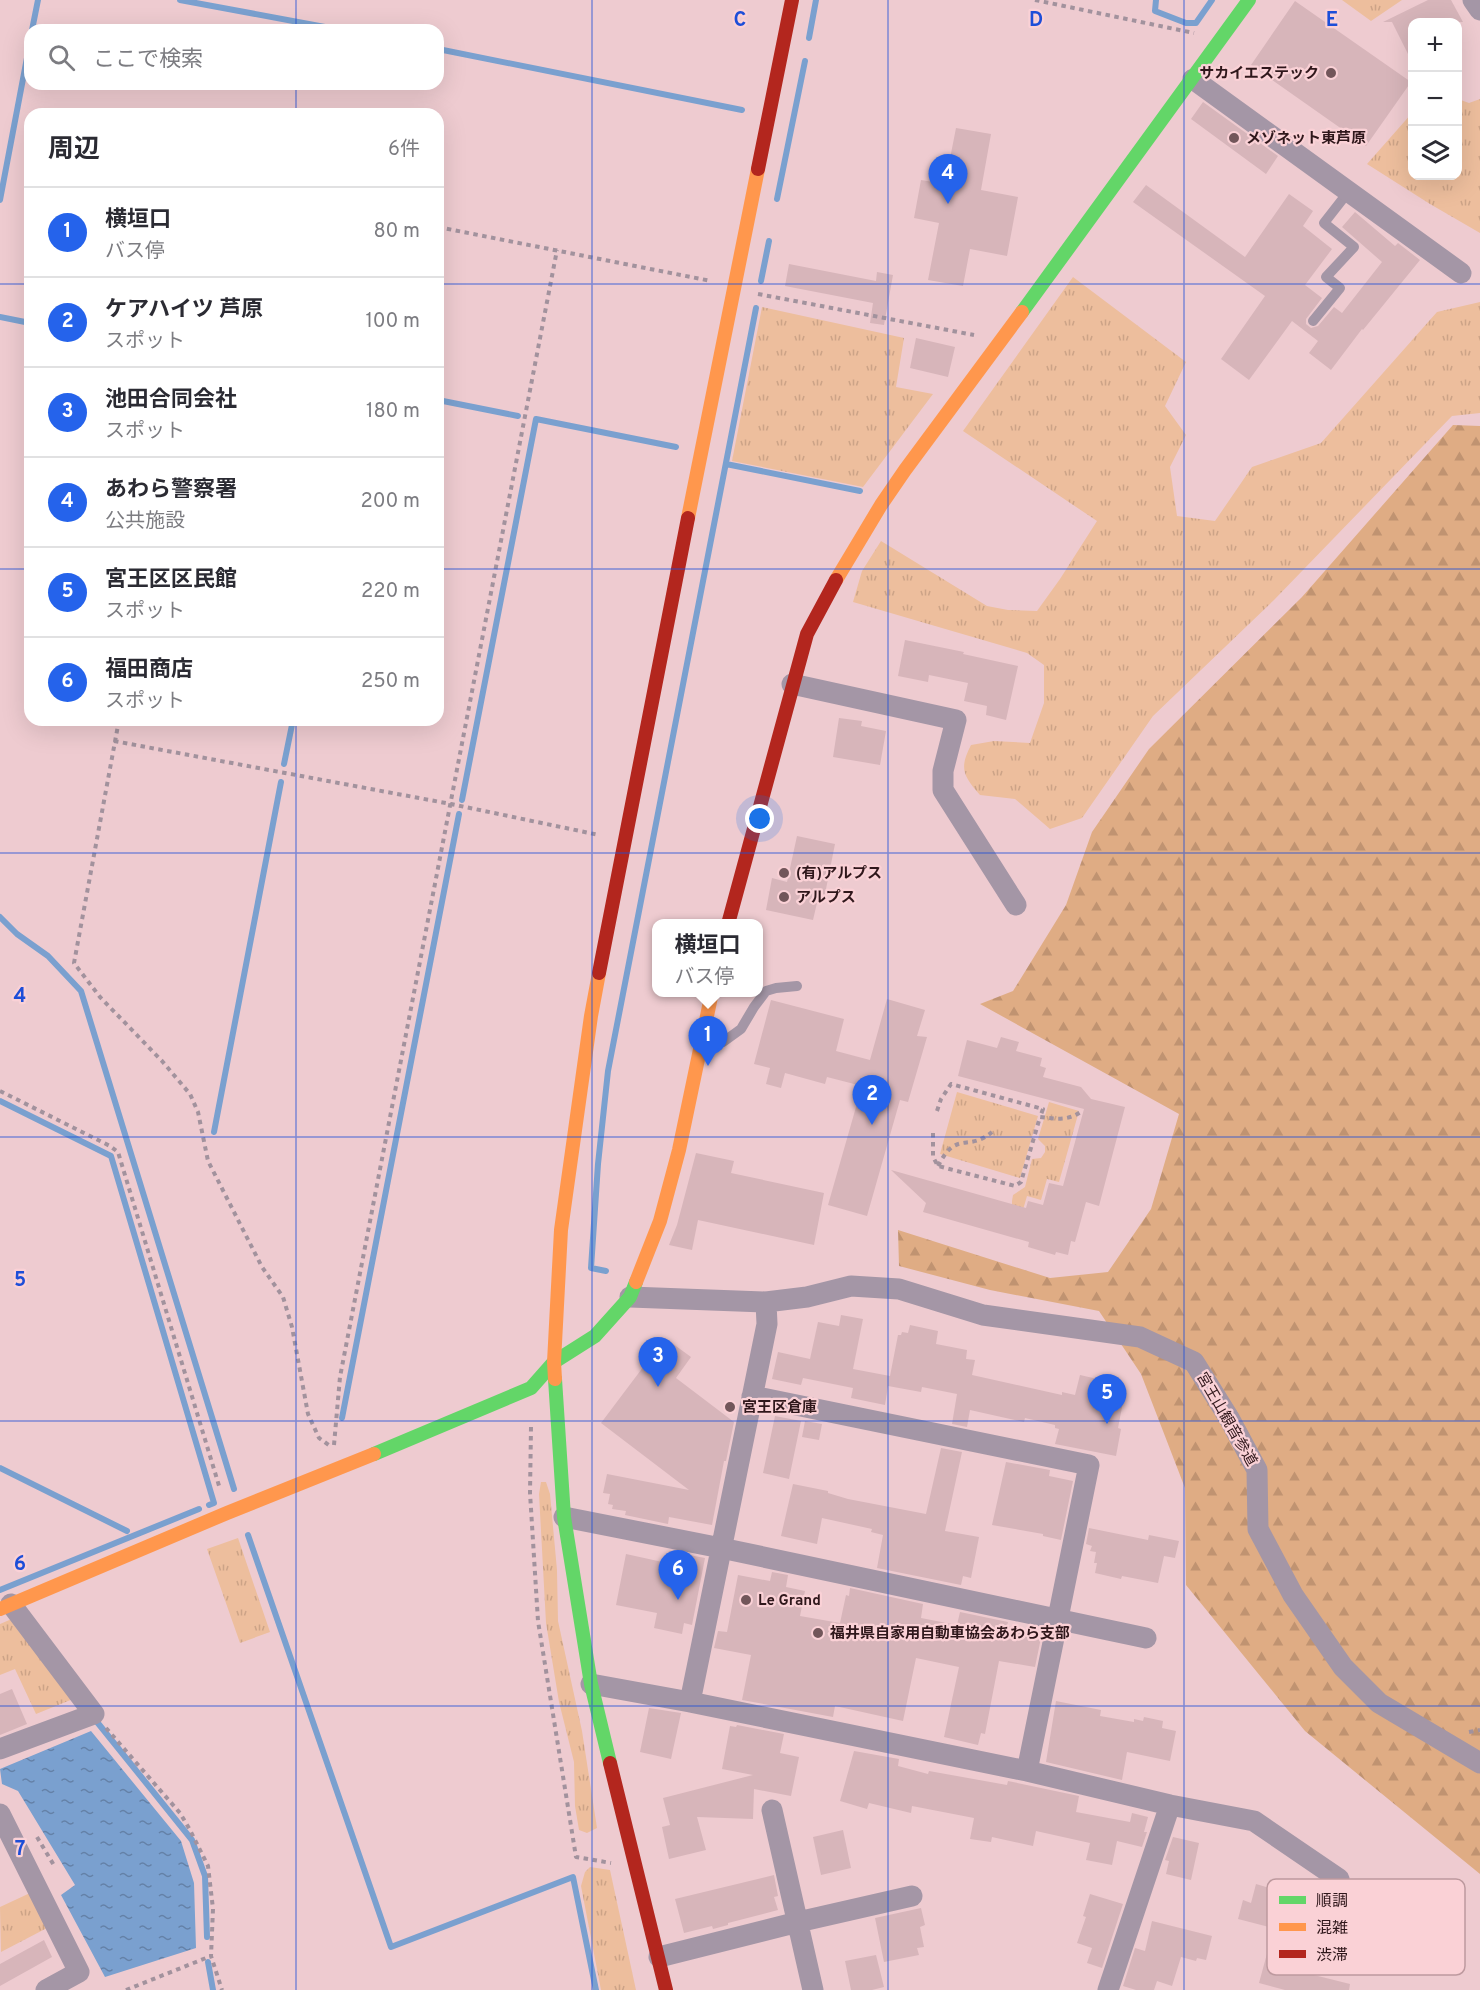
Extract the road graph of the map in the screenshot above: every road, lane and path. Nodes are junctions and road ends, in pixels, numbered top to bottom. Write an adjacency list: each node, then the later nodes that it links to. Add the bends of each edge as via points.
1 (792, 0): 12 (street)
2 (1035, 0): 6 (path, via 1203,35)
3 (1249, 0): 6 (street)
4 (1473, 0): 5 (street)
5 (1480, 10)
6 (1217, 42): 7 (street)
7 (1193, 79): 8 (street); 14 (street)
8 (1349, 191): 11 (street); 13 (lane, via 1324,223 1354,247 1326,277 1340,288)
9 (444, 228): 10 (path)
10 (557, 250): 12 (path); 18 (path)
11 (1461, 273)
12 (734, 287): 14 (path); 19 (street)
13 (1313, 321)
14 (1002, 340): 15 (street, via 881,505 807,634)
15 (792, 684): 20 (street, via 956,720 943,771 943,790); 21 (street)
16 (117, 726): 17 (path)
17 (114, 741): 18 (path); 39 (path, via 74,963 100,997 190,1094 198,1112 208,1161 262,1267 283,1297 308,1414 319,1438)
18 (451, 804): 19 (path); 39 (path, via 340,1377)
19 (624, 839): 36 (street, via 591,1016 561,1230)
20 (1016, 905)
21 (729, 919)
22 (797, 986): 23 (lane, via 776,988)
23 (763, 995)
24 (711, 997): 26 (street)
25 (762, 997): 26 (lane, via 741,1029 723,1042)
26 (700, 1042): 34 (street, via 679,1150 660,1221)
27 (0, 1091): 41 (path, via 118,1152)
28 (937, 1111): 30 (path, via 951,1084 1043,1109)
29 (1082, 1111): 30 (path, via 1068,1119)
30 (1040, 1117): 33 (path, via 1021,1182 1015,1186)
31 (992, 1132): 33 (path, via 983,1140 952,1146)
32 (933, 1133): 33 (path, via 933,1156)
33 (938, 1166)
34 (630, 1297): 35 (street, 宮王山観音参道); 36 (street, via 595,1336)
35 (766, 1302): 37 (street, via 767,1324); 51 (street, 宮王山観音参道, via 851,1286 899,1289 983,1315 1140,1337 1194,1362 1257,1470 1258,1529 1293,1595 1343,1667 1378,1703)
36 (554, 1362): 40 (street, via 531,1388); 42 (street)
37 (752, 1396): 43 (street); 45 (street, via 1089,1465)
38 (531, 1423): 56 (path, via 530,1493 538,1622 576,1857)
39 (333, 1448): 40 (path)
40 (342, 1468): 41 (street)
41 (227, 1513): 44 (street)
42 (564, 1518): 43 (street); 47 (street)
43 (721, 1548): 45 (street); 48 (street)
44 (5, 1607): 49 (street)
45 (1058, 1619): 46 (street); 52 (street)
46 (1146, 1638)
47 (591, 1684): 48 (street); 56 (street)
48 (690, 1702): 52 (street)
49 (94, 1714): 50 (street); 60 (path, via 180,1813 208,1866 213,1909)
50 (0, 1749)
51 (1480, 1763)
52 (1027, 1771): 53 (street)
53 (1170, 1805): 57 (street, via 1254,1821); 67 (street)
54 (772, 1810): 59 (street)
55 (0, 1814): 62 (street, via 79,1972)
56 (635, 1866): 61 (street)
57 (1339, 1879)
58 (912, 1896): 59 (street)
59 (798, 1922): 61 (street); 66 (street)
60 (211, 1956): 63 (path); 64 (path)
61 (658, 1957): 65 (street)
62 (46, 1990)
63 (126, 1990)
64 (222, 1990)
65 (666, 1990)
66 (813, 1990)
67 (1108, 1990)

